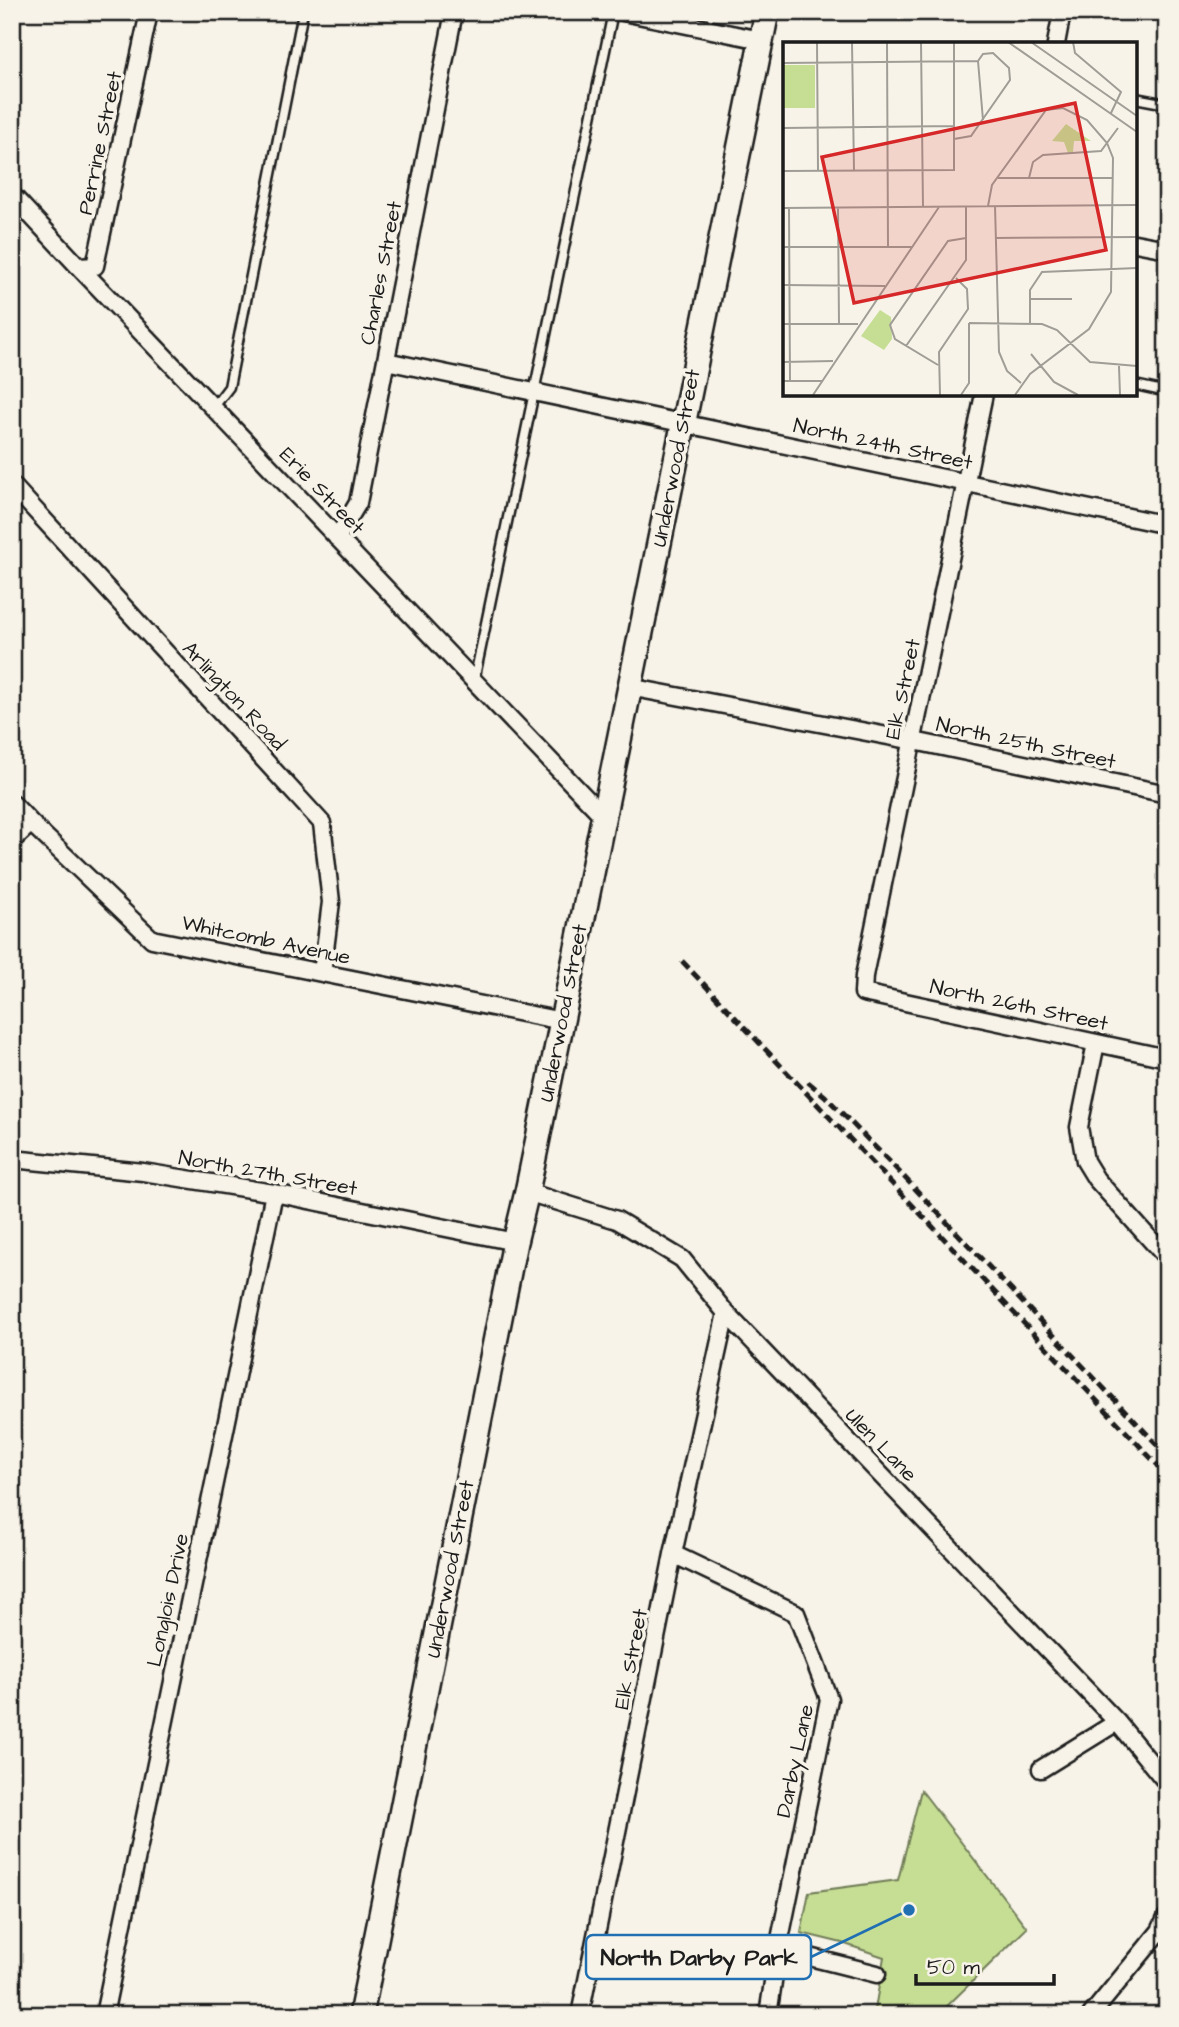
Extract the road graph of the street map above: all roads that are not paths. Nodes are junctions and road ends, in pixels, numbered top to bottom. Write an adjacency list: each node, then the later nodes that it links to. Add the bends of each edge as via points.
1 (149, 12): 15 (street, Perrine Street, via 95,266)
2 (303, 12): 21 (lane, via 229,387)
3 (454, 12): 16 (street, Charles Street)
4 (612, 12): 18 (lane)
5 (623, 12): 8 (street)
6 (767, 12): 8 (street, Underwood Street)
7 (1062, 12): 9 (street)
8 (761, 40): 22 (street, Underwood Street)
9 (1056, 42)
10 (1137, 98): 11 (lane)
11 (1167, 104)
12 (12, 195): 15 (street, Erie Street)
13 (1137, 243): 14 (street)
14 (1167, 249)
15 (79, 267): 21 (street, Erie Street)
16 (386, 360): 18 (street, North 24th Street); 26 (street, Charles Street, via 358,503)
17 (1137, 385): 19 (lane)
18 (533, 392): 22 (street, North 24th Street); 27 (lane)
19 (1167, 392)
20 (984, 396): 23 (street, Elk Street)
21 (213, 408): 26 (street, Erie Street)
22 (682, 423): 23 (street, North 24th Street); 28 (street, Underwood Street)
23 (967, 483): 25 (street, North 24th Street); 29 (street, Elk Street)
24 (12, 485): 35 (street, Arlington Road, via 322,823 331,902)
25 (1167, 525)
26 (337, 538): 27 (street, Erie Street)
27 (474, 681): 32 (street, Erie Street)
28 (629, 687): 29 (street, North 25th Street); 32 (street, Underwood Street)
29 (914, 741): 30 (street, North 25th Street); 36 (street, Elk Street)
30 (1167, 794)
31 (12, 803): 33 (street, Whitcomb Avenue)
32 (603, 816): 37 (street, Underwood Street)
33 (31, 823): 34 (street); 35 (street, Whitcomb Avenue, via 152,939)
34 (12, 841)
35 (321, 973): 37 (street, Whitcomb Avenue)
36 (863, 993): 38 (street, North 26th Street)
37 (562, 1021): 41 (street, Underwood Street)
38 (1096, 1043): 39 (street, North 26th Street); 44 (street, via 1079,1127 1085,1161)
39 (1167, 1058)
40 (12, 1159): 42 (street, North 27th Street, via 143,1172)
41 (527, 1192): 43 (street, Underwood Street); 45 (street, Ulen Lane, via 617,1220 682,1259)
42 (274, 1193): 43 (street, North 27th Street); 53 (street, Longlois Drive)
43 (515, 1242): 54 (street, Underwood Street)
44 (1167, 1258)
45 (726, 1313): 46 (street, Elk Street); 47 (street, Ulen Lane)
46 (673, 1555): 51 (street, Darby Lane, via 796,1613 829,1699); 55 (street, Elk Street)
47 (1117, 1722): 48 (street); 49 (street, Ulen Lane)
48 (1041, 1769)
49 (1167, 1783)
50 (1167, 1916): 57 (street, via 1160,1931)
51 (778, 1949): 52 (street); 56 (street, Darby Lane)
52 (877, 1974)
53 (104, 2015)
54 (361, 2015)
55 (580, 2015)
56 (768, 2015)
57 (1091, 2015)

